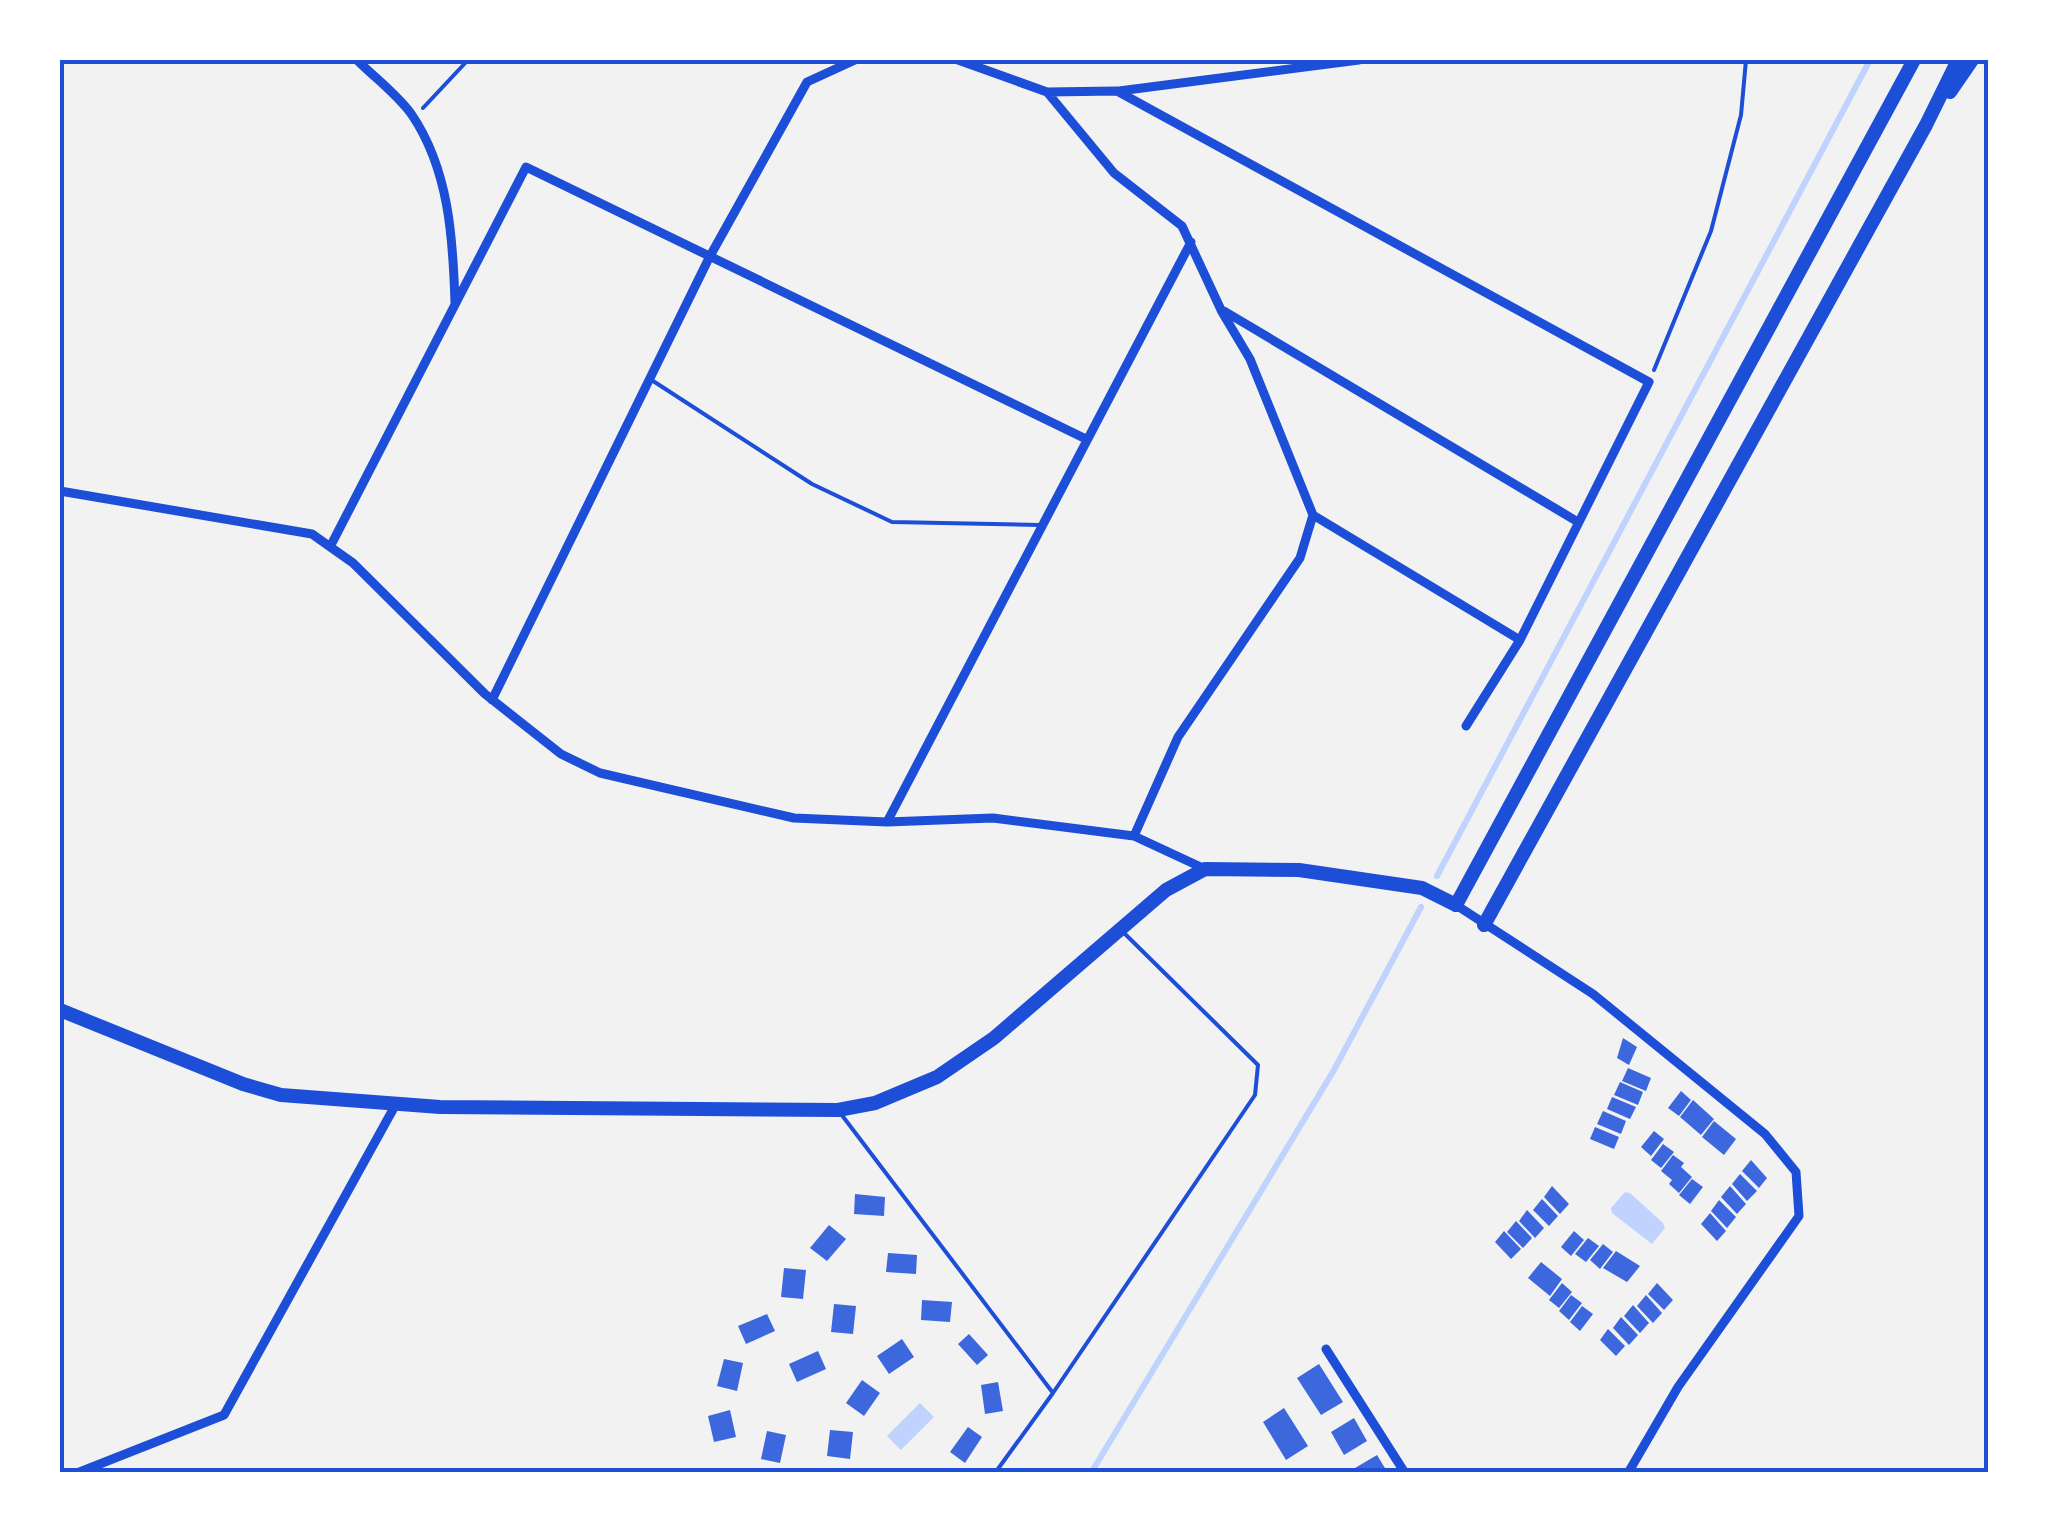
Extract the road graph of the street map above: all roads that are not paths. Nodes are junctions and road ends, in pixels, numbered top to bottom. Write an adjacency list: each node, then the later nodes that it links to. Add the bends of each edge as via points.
1 (357, 60): 13 (street, via 413,118 434,154 453,250)
2 (855, 60): 12 (street, via 806,82)
3 (958, 60): 9 (street)
4 (1359, 60): 8 (street)
5 (1914, 60): 28 (main road)
6 (1958, 60): 10 (main road)
7 (1972, 60): 10 (main road)
8 (1117, 91): 9 (street); 19 (street, via 1649,382)
9 (1047, 92): 11 (street, via 1114,173 1182,226)
10 (1926, 125): 29 (main road)
11 (1192, 242): 14 (street); 16 (street)
12 (709, 258): 13 (street, via 526,168); 15 (street); 16 (street)
13 (455, 305): 21 (street)
14 (1220, 308): 18 (street, via 1250,360); 19 (street)
15 (650, 378): 20 (lane, via 812,484 892,522); 23 (street)
16 (1086, 439): 20 (street)
17 (60, 491): 21 (street, via 312,534)
18 (1313, 515): 22 (street); 26 (street, via 1300,558 1178,738)
19 (1578, 522): 22 (street)
20 (1041, 525): 25 (street)
21 (330, 546): 23 (street)
22 (1520, 640): 24 (street)
23 (492, 700): 25 (street, via 561,754 600,774 794,818)
24 (1466, 726)
25 (888, 822): 26 (street, via 993,818)
26 (1134, 836): 27 (street)
27 (1206, 869): 28 (main road, via 1299,870 1422,888); 30 (main road, via 1166,890)
28 (1456, 905): 29 (street)
29 (1484, 925): 39 (street, via 1592,994 1765,1134 1796,1172 1799,1216 1678,1387)
30 (1120, 929): 33 (main road, via 994,1038 937,1077 876,1103); 35 (lane, via 1258,1066 1254,1095)
31 (60, 1010): 32 (main road, via 262,1090)
32 (396, 1104): 33 (main road); 36 (street, via 224,1415)
33 (838, 1110): 35 (lane)
34 (1326, 1349): 38 (street)
35 (1053, 1393): 37 (lane)
36 (77, 1473)
37 (994, 1473)
38 (1405, 1473)
39 (1628, 1473)

